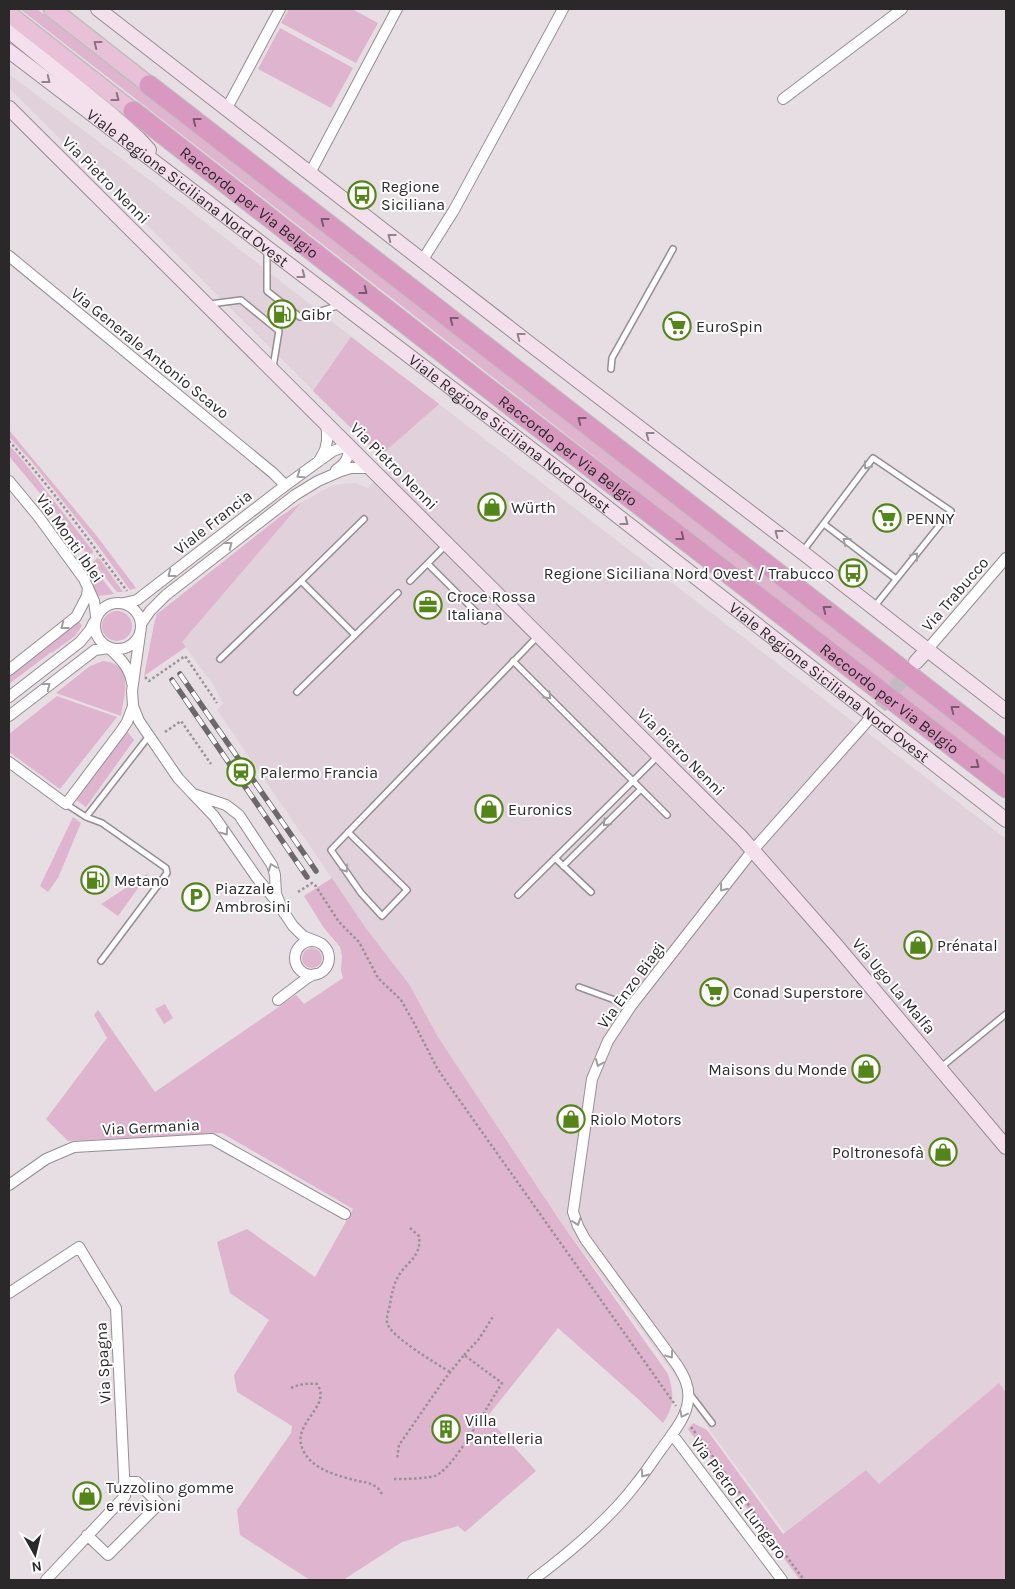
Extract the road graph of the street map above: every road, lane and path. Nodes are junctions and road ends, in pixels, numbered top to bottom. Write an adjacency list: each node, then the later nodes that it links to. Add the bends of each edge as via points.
1 (52, 9): 10 (main road, one-way to 1)
2 (98, 9): 13 (street)
3 (280, 9): 13 (street)
4 (397, 9): 15 (street)
5 (563, 9): 20 (street, via 454,210)
6 (902, 9): 11 (street)
7 (9, 14): 14 (main road, Viale Regione Siciliana Nord Ovest, one-way to 14)
8 (9, 31): 16 (street, via 138,138)
9 (9, 51): 16 (street, Viale Regione Siciliana Nord Ovest, one-way to 16)
10 (149, 85): 69 (highway, Raccordo per Via Belgio, one-way to 10)
11 (783, 99)
12 (9, 108): 21 (street, Via Pietro Nenni)
13 (227, 108): 15 (street)
14 (133, 111): 74 (highway, Raccordo per Via Belgio, one-way to 74)
15 (310, 173): 20 (street, one-way to 15)
16 (172, 176): 17 (street, Viale Regione Siciliana Nord Ovest)
17 (268, 249): 22 (street, Viale Regione Siciliana Nord Ovest, one-way to 22); 22 (lane, via 266,291 300,317)
18 (673, 249): 23 (lane, via 612,358)
19 (9, 256): 32 (street, Via Generale Antonio Scavo)
20 (422, 260): 36 (street, one-way to 20)
21 (207, 305): 24 (street, Via Pietro Nenni); 24 (lane, via 241,300 279,331)
22 (342, 305): 65 (street, Viale Regione Siciliana Nord Ovest, one-way to 65)
23 (611, 369)
24 (273, 370): 25 (street, Via Pietro Nenni)
25 (324, 420): 27 (street, Via Pietro Nenni); 28 (street, via 327,441)
26 (9, 441): 43 (path)
27 (349, 446): 28 (street, Viale Francia, via 333,451); 29 (street, Via Pietro Nenni); 30 (street, Viale Francia, via 346,461)
28 (319, 461): 32 (street, Viale Francia, one-way to 32)
29 (371, 468): 30 (street, Viale Francia, via 351,468); 35 (street, Via Pietro Nenni)
30 (330, 475): 49 (street, Viale Francia, one-way to 30, via 157,603 177,586 284,502)
31 (9, 481): 42 (street, Via Monti Iblei)
32 (285, 485): 45 (street, Viale Francia, one-way to 45, via 142,596)
33 (364, 519): 40 (lane)
34 (824, 524): 36 (lane); 39 (lane, one-way to 34); 39 (lane, one-way to 34, via 951,511 873,458)
35 (447, 544): 38 (lane); 51 (street, Via Pietro Nenni)
36 (802, 552): 46 (street)
37 (1006, 558): 53 (street, Via Trabucco)
38 (428, 564): 41 (lane); 48 (lane)
39 (896, 579): 46 (lane)
40 (301, 581): 50 (lane); 54 (lane)
41 (410, 581)
42 (88, 586): 47 (street, Via Monti Iblei); 57 (street, one-way to 57, via 87,596 76,617)
43 (128, 592)
44 (398, 593): 50 (lane)
45 (124, 603): 47 (street, via 111,604 100,610); 49 (street, via 138,613)
46 (873, 608): 53 (street)
47 (96, 619): 52 (street, via 97,638); 61 (street, via 80,642)
48 (485, 621)
49 (141, 629): 52 (street, via 128,647); 59 (street)
50 (355, 635): 60 (lane)
51 (540, 635): 55 (lane); 70 (street, Via Pietro Nenni)
52 (109, 648): 59 (street, via 128,670); 66 (street, one-way to 52, via 89,653)
53 (927, 650): 56 (street); 64 (street)
54 (220, 660)
55 (513, 662): 73 (lane, one-way to 73); 81 (lane)
56 (916, 662)
57 (9, 670)
58 (149, 681): 62 (path, via 185,656)
59 (133, 689): 63 (street)
60 (297, 692)
61 (9, 697)
62 (217, 703)
63 (132, 706): 68 (street); 77 (street, via 122,729)
64 (1006, 711)
65 (876, 712): 80 (street, Viale Regione Siciliana Nord Ovest); 82 (street, Via Enzo Biagi)
66 (9, 716)
67 (165, 732): 72 (path, via 181,721)
68 (149, 736): 76 (street); 79 (lane)
69 (1006, 750)
70 (659, 754): 73 (lane); 82 (street, Via Pietro Nenni)
71 (9, 762): 77 (street)
72 (211, 764)
73 (633, 781): 75 (lane); 83 (lane)
74 (1006, 788)
75 (641, 789): 78 (lane); 84 (lane, one-way to 84)
76 (193, 794): 88 (street, one-way to 88, via 214,816); 88 (street, one-way to 76, via 276,894 272,865 239,815 226,806)
77 (66, 804): 79 (lane)
78 (667, 816)
79 (86, 817): 92 (lane, via 102,823 167,871)
80 (1006, 820)
81 (348, 832): 81 (lane, one-way to 81, via 331,850 361,893 382,916 407,890)
82 (753, 850): 98 (street, Via Enzo Biagi, one-way to 98); 100 (street, Via Ugo La Malfa)
83 (555, 858): 84 (lane); 87 (lane)
84 (563, 866): 86 (lane)
85 (298, 892): 111 (path, via 315,884 339,922 359,942 376,974 403,1004 448,1084)
86 (591, 892)
87 (518, 895)
88 (284, 913): 89 (street)
89 (293, 926): 90 (street); 91 (street)
90 (318, 942): 91 (street, via 302,944); 94 (street, via 326,949 329,959 324,969)
91 (296, 952): 93 (street, via 295,962)
92 (101, 961)
93 (300, 970): 94 (street); 96 (street, via 300,980)
94 (314, 974): 96 (street)
95 (580, 987): 98 (lane)
96 (291, 991): 97 (street)
97 (278, 1000)
98 (631, 1006): 110 (street, Via Enzo Biagi, one-way to 110, via 608,1041 592,1079 573,1212 585,1239 677,1365)
99 (1006, 1014): 100 (lane)
100 (940, 1068): 101 (street, Via Ugo La Malfa)
101 (1006, 1147)
102 (9, 1185): 103 (street, Via Germania, via 46,1159 74,1147 212,1138)
103 (345, 1214)
104 (410, 1228): 108 (path, via 418,1236 420,1246 394,1282 386,1320 389,1329)
105 (9, 1293): 116 (street, Via Spagna, via 79,1247 116,1308)
106 (494, 1315): 107 (path)
107 (464, 1355): 108 (path); 115 (path, via 502,1383 463,1446 440,1472 435,1476)
108 (450, 1372): 114 (path, via 399,1445)
109 (291, 1388): 117 (path, via 311,1383 317,1384 321,1390 322,1398 302,1428 300,1442 303,1452 322,1468 370,1483)
110 (689, 1393): 111 (street, one-way to 111); 112 (lane)
111 (683, 1416): 113 (street); 122 (path)
112 (712, 1423)
113 (672, 1434): 120 (street, one-way to 120, via 625,1498 593,1530); 121 (street, Via Pietro E. Lungaro)
114 (397, 1459)
115 (394, 1479)
116 (124, 1482): 118 (street, Via Spagna, via 125,1496); 118 (street, via 137,1482 159,1504 108,1555)
117 (383, 1496)
118 (87, 1535): 119 (street, Via Spagna)
119 (46, 1580)
120 (533, 1580)
121 (782, 1580)
122 (804, 1580)

